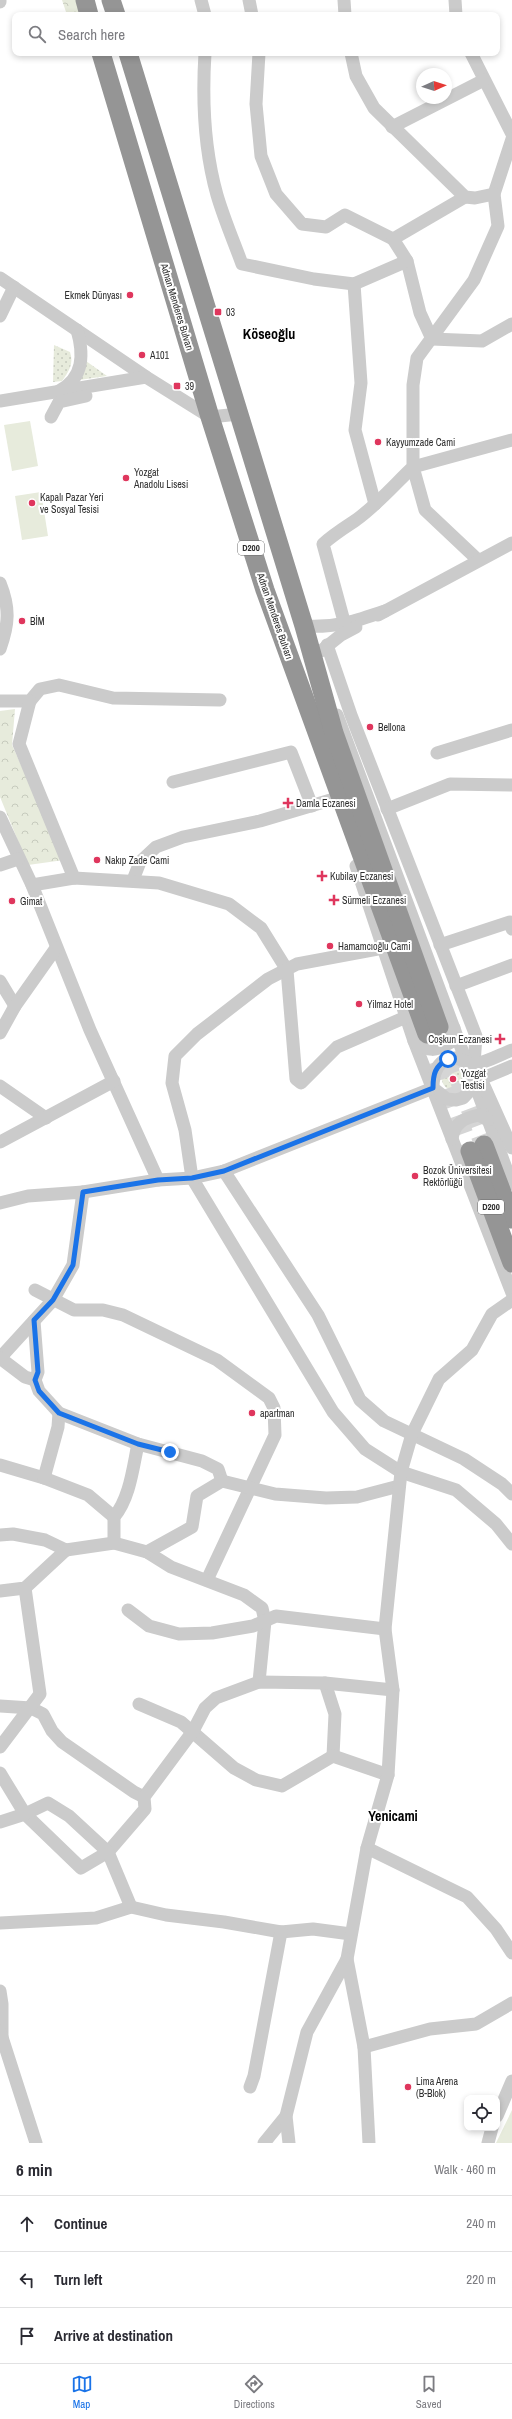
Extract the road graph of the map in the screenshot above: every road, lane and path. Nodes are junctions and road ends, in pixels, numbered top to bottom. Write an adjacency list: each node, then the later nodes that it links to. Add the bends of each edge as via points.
1 (85, 0): 7 (highway)
2 (111, 0): 8 (highway)
3 (201, 0): 9 (street)
4 (249, 0): 10 (street)
5 (344, 0): 11 (street)
6 (455, 0): 12 (street)
7 (88, 12)
8 (115, 12)
9 (205, 12)
10 (251, 12)
11 (345, 12)
12 (456, 12)
13 (102, 56): 40 (highway, Adnan Menderes Bulvarı / D200)
14 (129, 56): 38 (highway, D200)
15 (205, 56): 28 (street, via 207,147 217,195 242,264 314,279)
16 (259, 56): 25 (street, via 256,104 261,148 276,194 302,224 326,227 345,215)
17 (352, 56): 20 (street, via 356,76 374,108)
18 (472, 56): 19 (street)
19 (484, 80): 20 (street); 21 (street)
20 (392, 127): 24 (street)
21 (512, 134)
22 (512, 139): 23 (street)
23 (494, 194): 24 (street, via 475,198); 33 (street, via 498,226 474,280)
24 (465, 197): 25 (street)
25 (393, 239): 26 (street)
26 (407, 261): 28 (street); 33 (street, via 420,313)
27 (0, 278): 29 (street)
28 (354, 284): 43 (street, via 361,383 355,430)
29 (14, 287): 30 (street); 32 (street)
30 (0, 316)
31 (512, 324): 33 (street, via 482,341)
32 (77, 330): 34 (street); 36 (street, via 82,348 81,362 75,378)
33 (432, 339): 42 (street, via 417,358 413,385)
34 (146, 377): 35 (street); 40 (street)
35 (120, 382): 36 (street); 39 (street, via 107,392 59,402)
36 (57, 393): 37 (street)
37 (0, 400)
38 (239, 414): 40 (street); 50 (highway, D200)
39 (51, 417)
40 (210, 417): 47 (highway, Adnan Menderes Bulvarı / D200)
41 (512, 440): 42 (street)
42 (413, 467): 43 (street); 45 (street, via 425,510)
43 (375, 504): 49 (street, via 323,544)
44 (512, 543): 45 (street)
45 (478, 560): 48 (street)
46 (1, 582): 52 (street, via 8,604 6,631)
47 (265, 590): 61 (street); 81 (highway, Adnan Menderes Bulvarı / D200)
48 (385, 611): 49 (street); 51 (street)
49 (345, 625): 50 (street, via 328,628)
50 (304, 626): 53 (highway, D200)
51 (327, 645): 53 (street); 63 (street)
52 (0, 649)
53 (315, 660): 81 (highway, D200, via 334,733)
54 (220, 700): 56 (street, via 113,698 59,685 40,689)
55 (0, 701): 56 (street)
56 (30, 701): 67 (street, via 19,744)
57 (512, 730): 58 (street)
58 (437, 753)
59 (173, 782): 62 (street, via 291,752)
60 (512, 784): 63 (street, via 450,784)
61 (334, 799): 62 (street); 73 (street)
62 (312, 806): 68 (street, via 260,821 183,837 156,847 140,862)
63 (387, 809): 71 (street)
64 (0, 817): 65 (street)
65 (18, 859): 66 (street); 69 (street)
66 (0, 865)
67 (74, 878): 68 (street); 69 (street)
68 (133, 880): 75 (street, via 159,883 229,904 261,928)
69 (32, 885): 72 (street)
70 (511, 925): 71 (street)
71 (440, 945): 77 (street)
72 (56, 948): 78 (street); 85 (street)
73 (383, 948): 75 (street, via 297,964); 79 (street)
74 (512, 965): 77 (street)
75 (287, 970): 79 (street, via 296,1079 301,1083 337,1047); 95 (street, via 268,979 197,1034 174,1056 172,1083 185,1130)
76 (0, 981): 78 (street)
77 (456, 986): 83 (street, via 476,1036)
78 (15, 1006): 80 (street)
79 (406, 1017): 81 (street)
80 (0, 1033)
81 (433, 1033): 83 (street); 88 (street)
82 (512, 1050): 83 (street)
83 (470, 1063): 86 (street); 88 (street, via 457,1058 440,1063 435,1070)
84 (512, 1066): 86 (street)
85 (114, 1081): 89 (street); 96 (street)
86 (477, 1082): 88 (street, via 463,1098 456,1100 447,1099); 90 (street); 93 (street)
87 (0, 1086): 89 (street)
88 (433, 1088): 91 (street); 94 (street)
89 (46, 1118): 92 (street)
90 (488, 1120): 91 (street, via 479,1116 463,1120 453,1130); 97 (street)
91 (452, 1139): 103 (street)
92 (0, 1142)
93 (512, 1148)
94 (224, 1171): 95 (street); 110 (street, via 318,1315 360,1400 384,1421)
95 (192, 1178): 96 (street); 113 (street, via 333,1412 365,1448)
96 (158, 1180): 98 (street)
97 (512, 1184)
98 (83, 1192): 99 (street, via 28,1196); 104 (street, via 73,1265)
99 (0, 1203)
100 (512, 1219): 101 (highway, D200, via 477,1148)
101 (512, 1263)
102 (35, 1290): 104 (street)
103 (512, 1293)
104 (53, 1300): 106 (street); 117 (street, via 74,1310 103,1310 123,1315 217,1360 269,1398 274,1408 275,1435)
105 (512, 1300): 110 (street, via 492,1314 472,1350 439,1379)
106 (34, 1320): 107 (street); 108 (street, via 38,1372)
107 (0, 1358): 108 (street, via 26,1377)
108 (35, 1380): 109 (street, via 39,1391)
109 (59, 1413): 111 (street); 114 (street, via 58,1427)
110 (412, 1434): 113 (street); 118 (street, via 464,1459 502,1484)
111 (138, 1444): 115 (street, via 218,1469); 119 (street, via 130,1483)
112 (0, 1466): 114 (street)
113 (401, 1472): 116 (street); 122 (street, via 456,1490 496,1524)
114 (44, 1478): 119 (street, via 88,1495)
115 (222, 1481): 117 (street); 124 (street, via 197,1496 192,1527)
116 (399, 1486): 117 (street, via 357,1497 326,1498 275,1494); 130 (street)
117 (249, 1487): 125 (street)
118 (512, 1494)
119 (114, 1517): 121 (street)
120 (0, 1535): 123 (street, via 13,1534 44,1540)
121 (114, 1543): 123 (street); 124 (street)
122 (512, 1544)
123 (66, 1550): 126 (street)
124 (147, 1552): 125 (street, via 171,1567)
125 (207, 1580): 129 (street, via 250,1599 262,1608)
126 (25, 1588): 127 (street); 136 (street, via 40,1694)
127 (0, 1591)
128 (128, 1610): 129 (street, via 149,1626 179,1634 212,1634 254,1626)
129 (265, 1621): 130 (street, via 276,1616); 131 (street)
130 (385, 1629): 133 (street)
131 (259, 1682): 132 (street); 137 (street, via 216,1698 205,1708)
132 (325, 1683): 133 (street); 139 (street, via 335,1714)
133 (393, 1690): 141 (street)
134 (139, 1704): 137 (street, via 181,1722)
135 (0, 1706): 136 (street)
136 (31, 1708): 138 (street); 142 (street, via 43,1714 52,1731 62,1742 134,1792)
137 (193, 1731): 139 (street, via 234,1768 256,1780 282,1786); 142 (street)
138 (0, 1747)
139 (333, 1756): 141 (street)
140 (0, 1773): 143 (street)
141 (388, 1775): 145 (street)
142 (144, 1796): 146 (street, via 145,1809)
143 (25, 1814): 144 (street); 146 (street, via 48,1803 69,1816); 146 (street, via 81,1868)
144 (0, 1822)
145 (366, 1848): 150 (street); 151 (street, via 467,1897 496,1929)
146 (108, 1852): 147 (street)
147 (131, 1907): 148 (street, via 96,1918); 149 (street, via 166,1916 224,1922)
148 (0, 1923)
149 (281, 1932): 150 (street, via 312,1929); 158 (street)
150 (351, 1934): 152 (street)
151 (512, 1953)
152 (347, 1959): 156 (street); 160 (street, via 307,2032)
153 (0, 1991): 155 (street)
154 (512, 2003): 156 (street, via 476,2024 430,2029)
155 (1, 2034): 162 (street)
156 (364, 2047): 165 (street)
157 (512, 2080): 159 (street)
158 (250, 2087)
159 (500, 2109)
160 (286, 2116): 163 (street); 164 (street)
161 (491, 2131): 166 (street)
162 (36, 2143)
163 (264, 2143)
164 (289, 2143)
165 (369, 2143)
166 (488, 2143)

